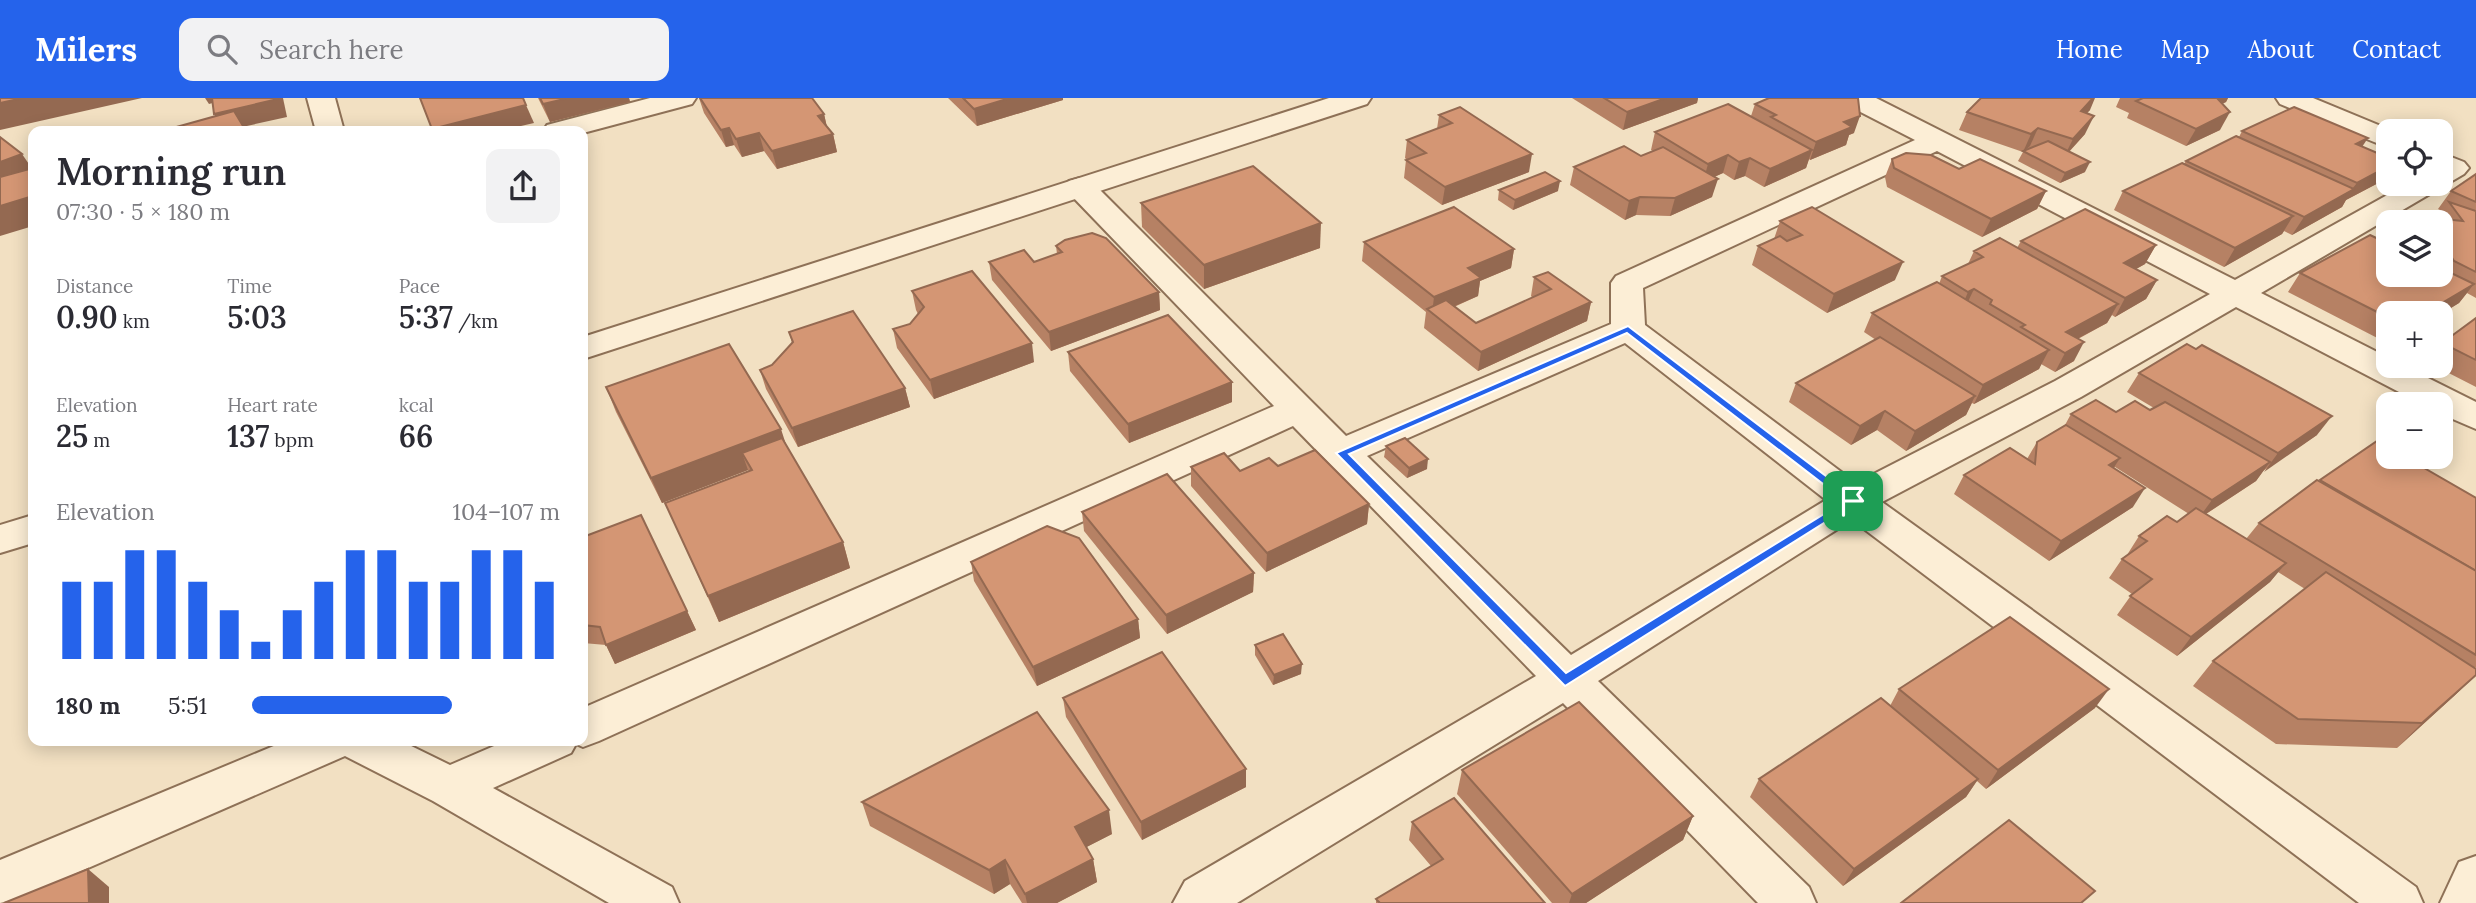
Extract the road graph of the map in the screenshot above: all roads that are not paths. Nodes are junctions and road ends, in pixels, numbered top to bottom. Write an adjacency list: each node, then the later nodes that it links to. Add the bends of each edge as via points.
1 (321, 98): 6 (street)
2 (682, 98): 7 (street)
3 (1357, 98): 10 (street)
4 (1855, 98): 9 (street)
5 (2290, 98): 8 (street)
6 (329, 126)
7 (576, 126)
8 (2376, 134)
9 (1940, 139): 12 (street); 13 (street, via 1627,283)
10 (1080, 187): 14 (street); 15 (street)
11 (2408, 196): 12 (street)
12 (2236, 295): 16 (street); 18 (street)
13 (1628, 329): 17 (street); 18 (street)
14 (588, 346)
15 (1299, 409): 17 (street); 20 (street)
16 (2476, 418)
17 (1341, 453): 19 (street)
18 (1853, 501): 19 (street); 30 (street)
19 (1565, 681): 28 (street); 29 (street)
20 (588, 726)
21 (323, 746): 26 (street)
22 (367, 746): 24 (street)
23 (541, 746): 24 (street)
24 (449, 787): 27 (street)
25 (2476, 878): 31 (street)
26 (0, 883)
27 (654, 903)
28 (1198, 903)
29 (1791, 903)
30 (2398, 903)
31 (2465, 903)

